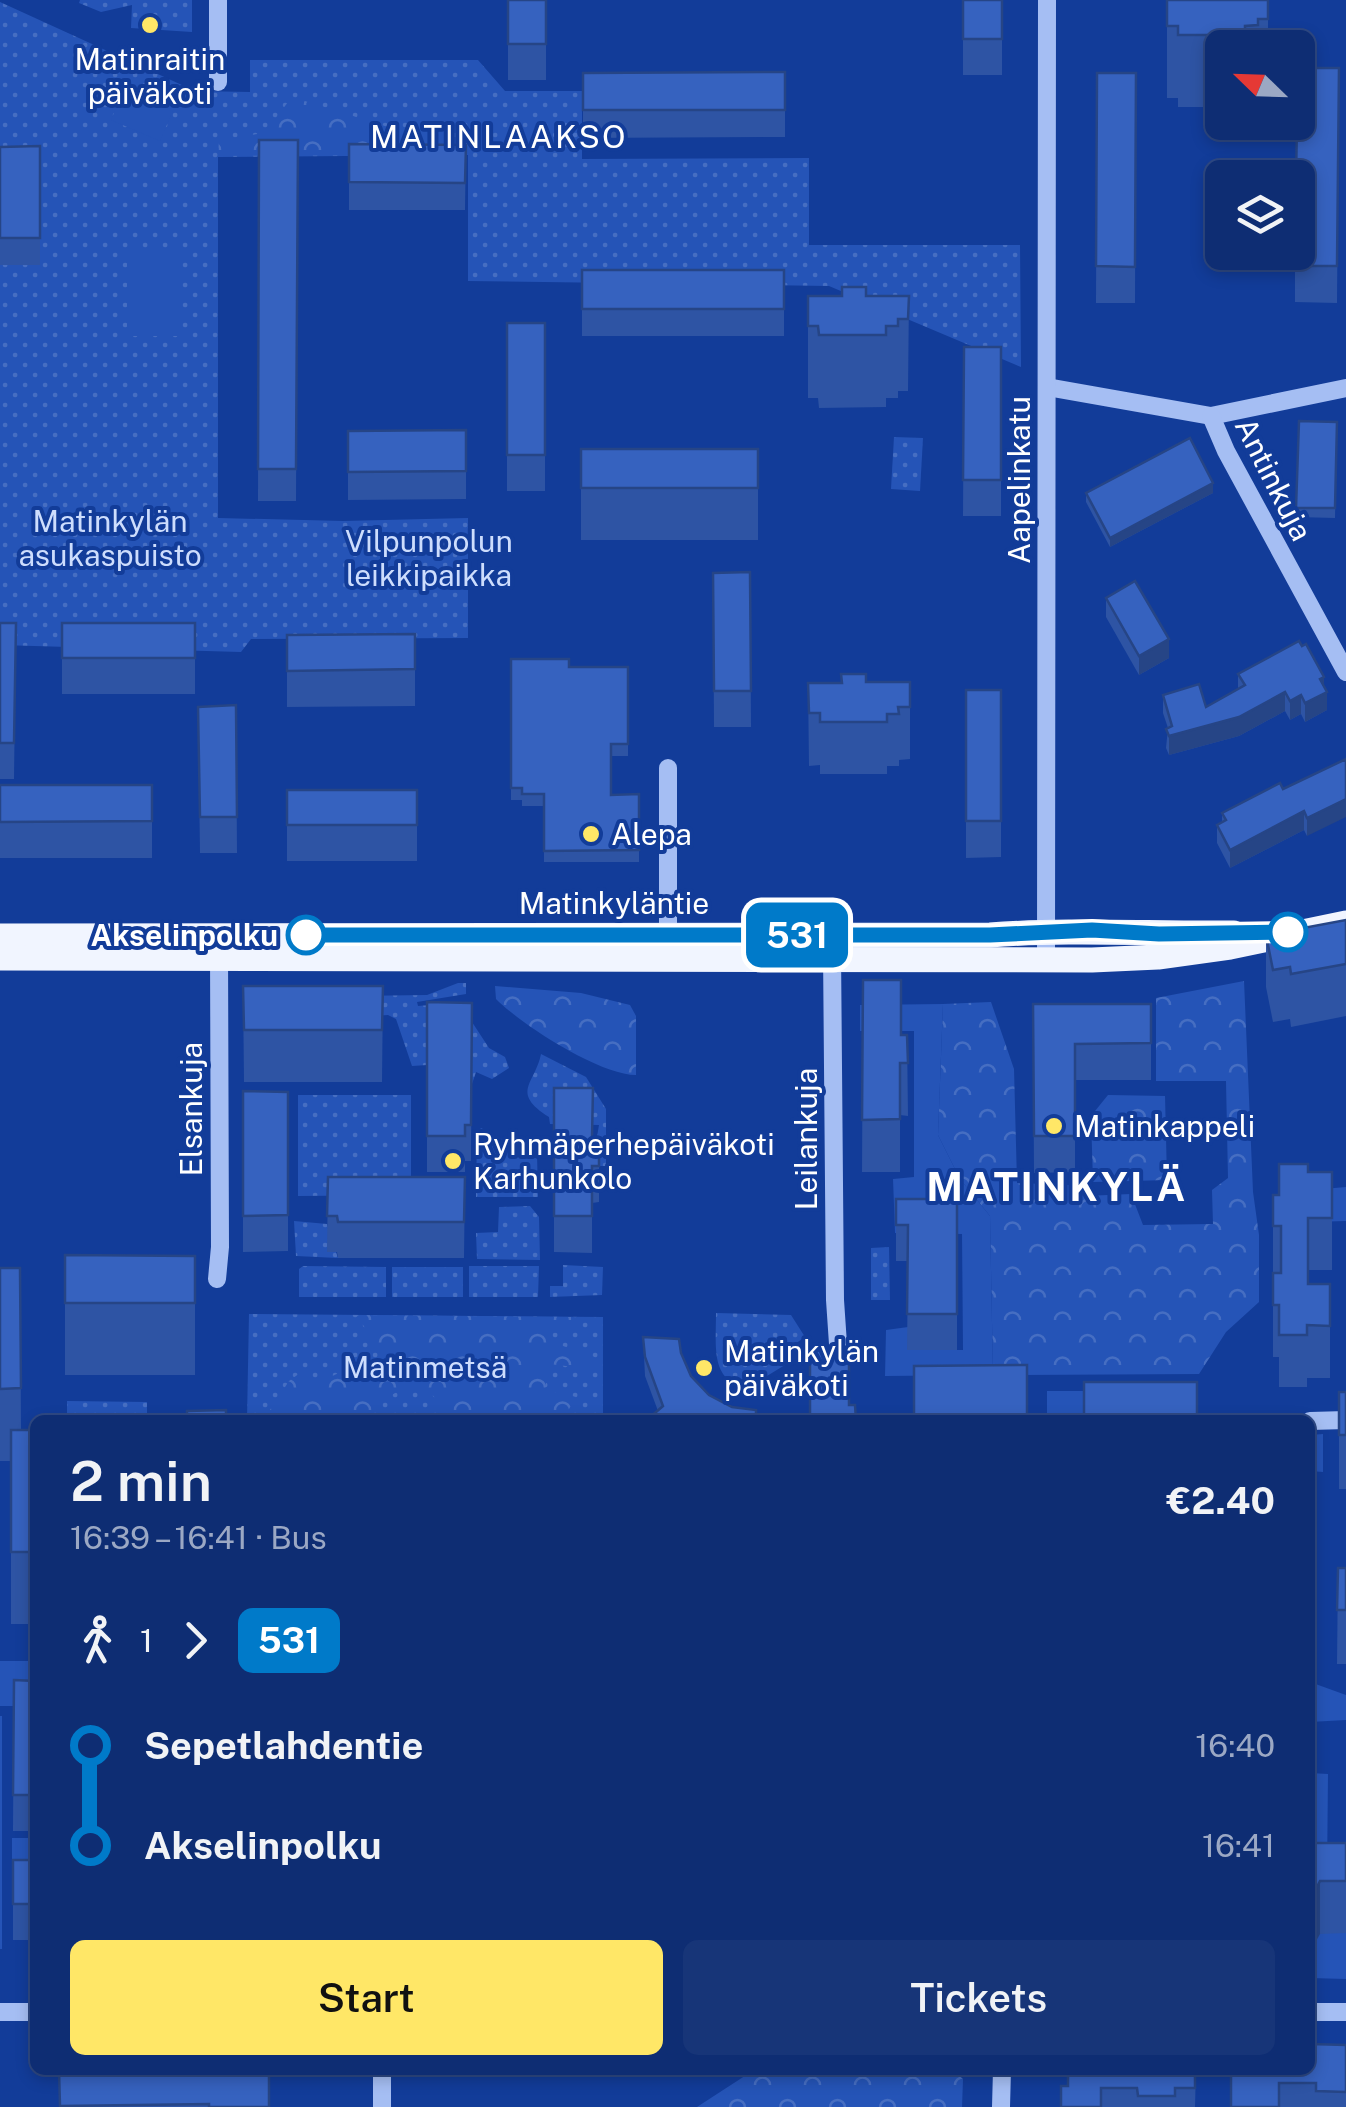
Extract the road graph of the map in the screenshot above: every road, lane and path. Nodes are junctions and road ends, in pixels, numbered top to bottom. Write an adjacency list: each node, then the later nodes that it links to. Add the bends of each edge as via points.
1 (218, 0): 3 (street)
2 (1047, 0): 4 (street, Aapelinkatu)
3 (218, 82)
4 (1047, 387): 6 (street); 10 (street, Aapelinkatu)
5 (1346, 388): 6 (street)
6 (1211, 416): 7 (street, Antinkuja)
7 (1346, 672)
8 (668, 768): 13 (street)
9 (1346, 923): 11 (main road, Matinkyläntie)
10 (1046, 931): 11 (main road, Matinkyläntie); 14 (main road, Matinkyläntie); 17 (street, Aapelinkatu)
11 (1288, 932): 17 (main road, Matinkyläntie, via 1158,957)
12 (0, 936): 15 (main road, Matinkyläntie)
13 (668, 946): 14 (main road, Matinkyläntie); 15 (main road, Matinkyläntie)
14 (832, 947): 17 (main road, Matinkyläntie); 19 (street, Leilankuja)
15 (219, 948): 16 (main road, Matinkyläntie); 18 (street, Elsankuja)
16 (0, 958)
17 (1046, 960)
18 (217, 1280)
19 (838, 1344)
20 (1346, 1420): 21 (street)
21 (1315, 1421)
22 (0, 2012): 23 (street)
23 (30, 2012)
24 (1315, 2012): 25 (street)
25 (1346, 2012)
26 (382, 2075): 28 (street)
27 (1002, 2075): 29 (street)
28 (382, 2107)
29 (1002, 2107)

